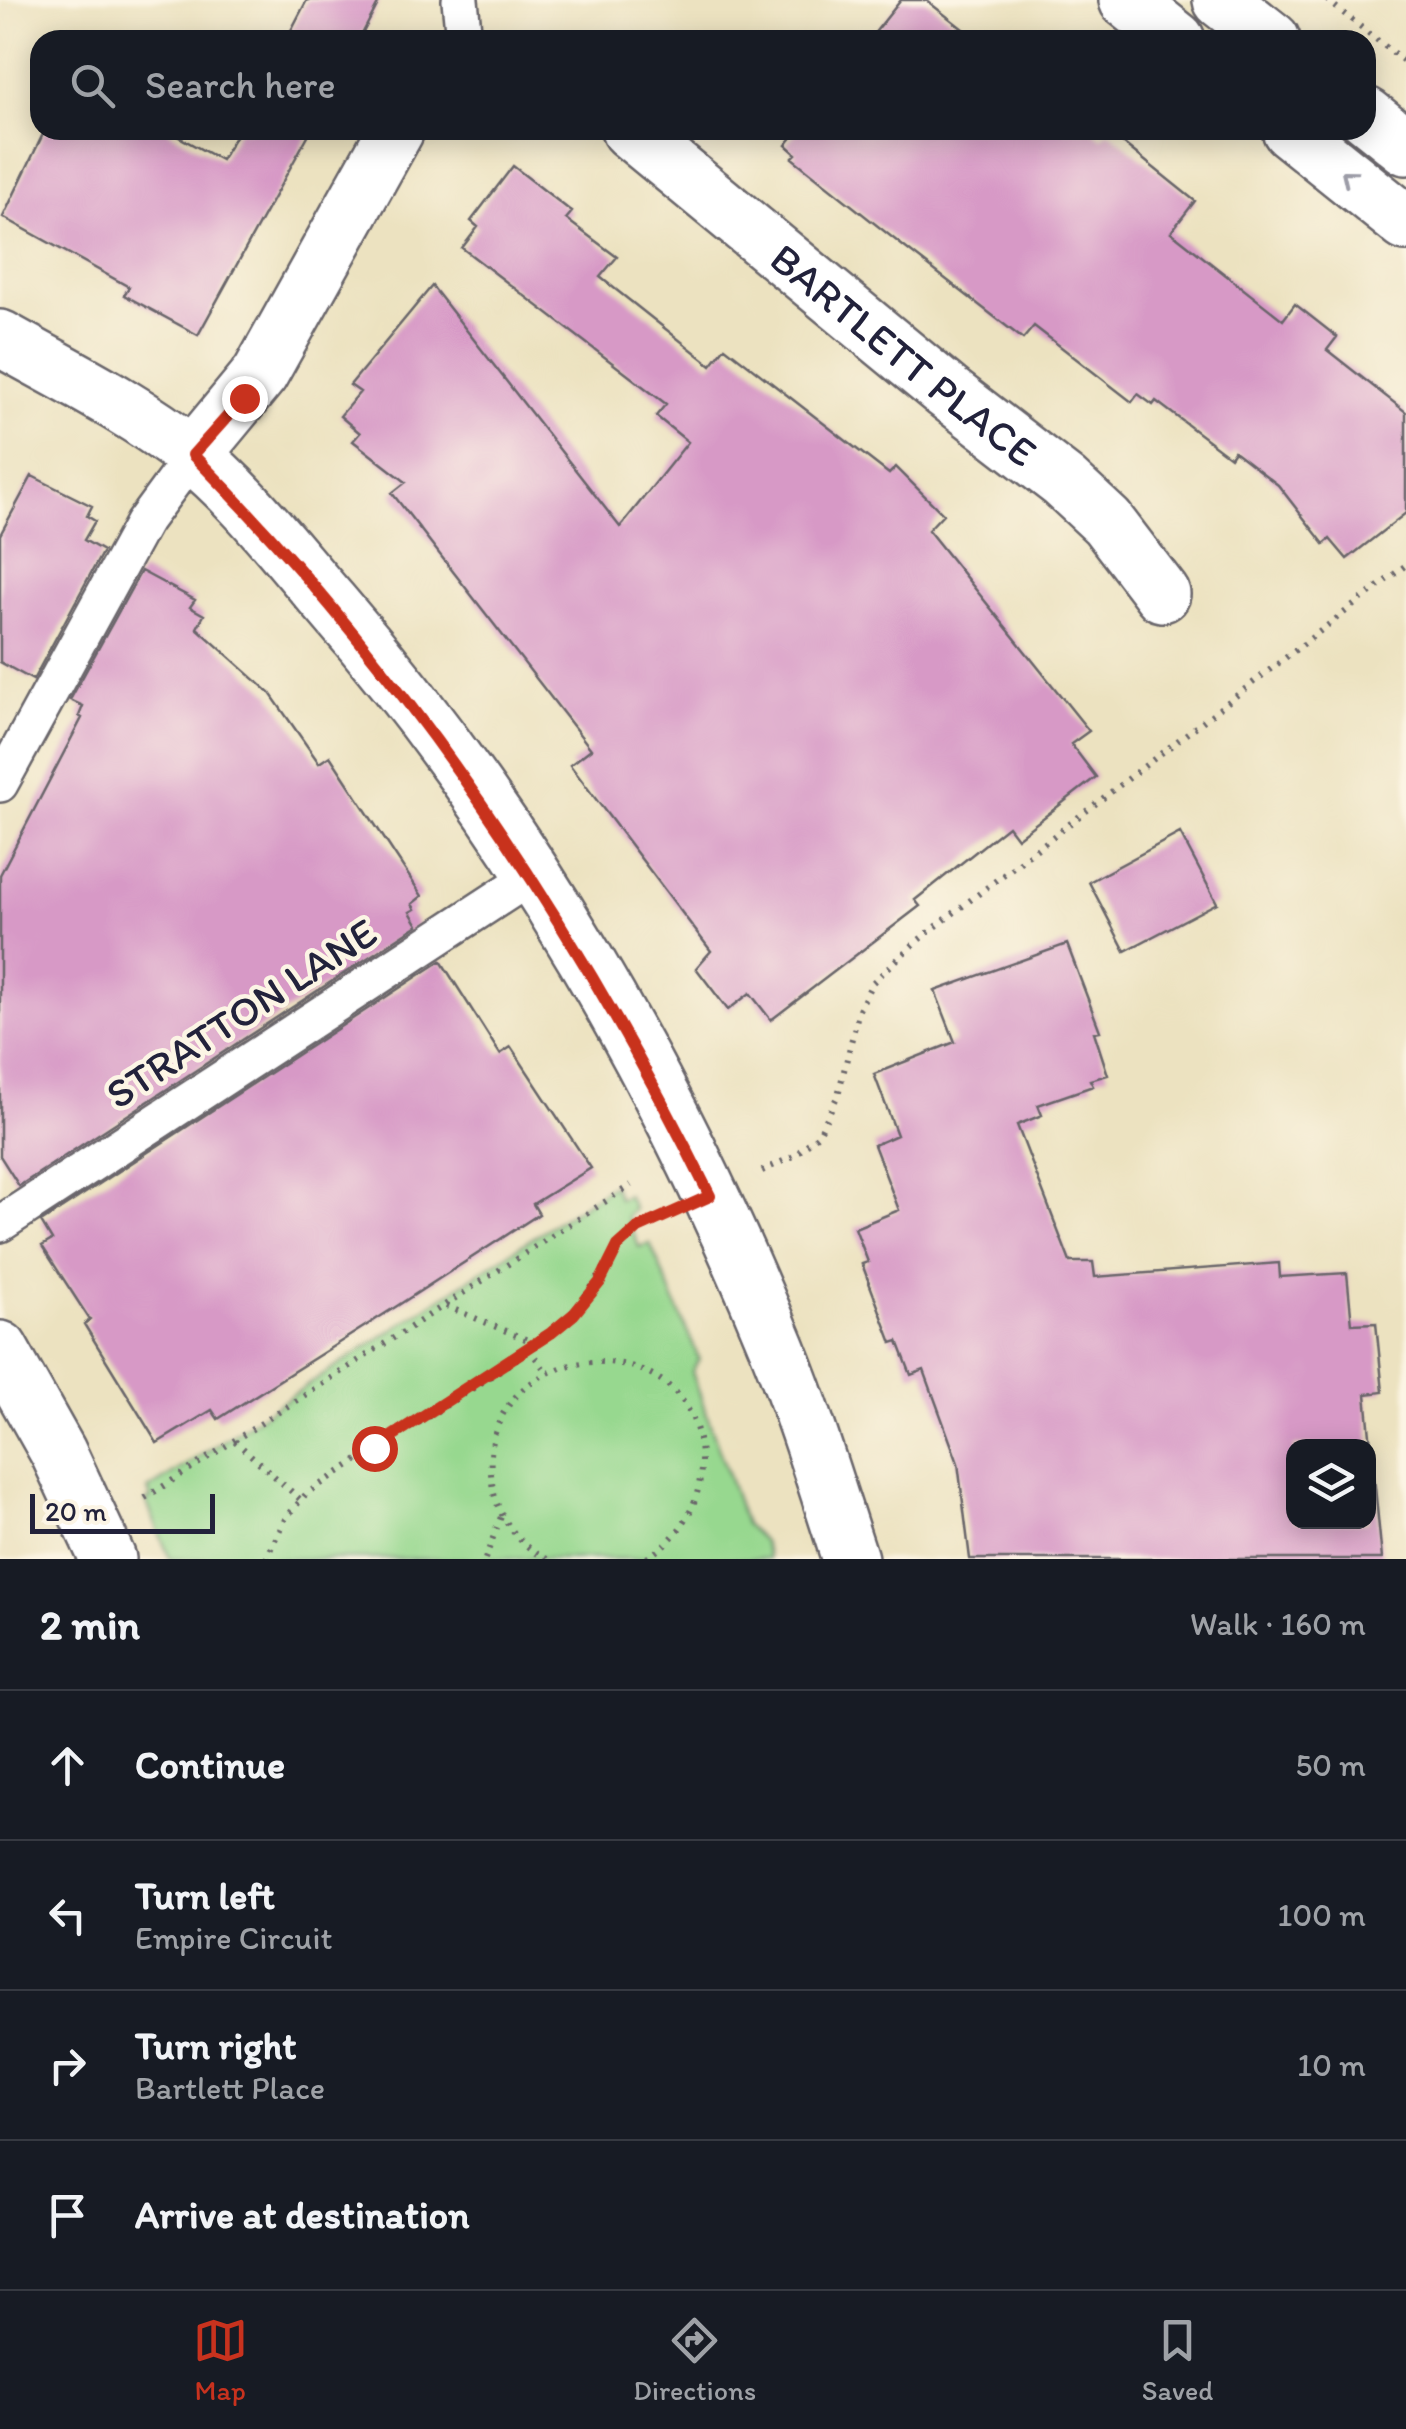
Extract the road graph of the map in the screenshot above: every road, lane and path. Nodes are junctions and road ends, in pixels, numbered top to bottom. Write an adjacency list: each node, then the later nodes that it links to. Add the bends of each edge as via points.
1 (460, 0): 5 (lane)
2 (1127, 0): 6 (street)
3 (1221, 0): 7 (street)
4 (1327, 0): 8 (path)
5 (463, 30)
6 (1164, 30)
7 (1259, 30)
8 (1365, 30)
9 (1376, 38): 10 (path)
10 (1406, 62)
11 (1376, 123): 15 (street)
12 (390, 140): 18 (street, via 260,374)
13 (641, 140): 20 (street, BARTLETT PLACE, via 1064,482 1107,522)
14 (1302, 140): 16 (street, one-way to 14)
15 (1406, 147)
16 (1406, 223)
17 (0, 338): 18 (street)
18 (193, 455): 21 (lane, via 142,522); 22 (street, via 356,633)
19 (1406, 565): 24 (path, via 916,942 872,982 838,1095 819,1134 794,1156)
20 (1162, 594)
21 (0, 784)
22 (532, 876): 24 (street, via 627,1031); 25 (lane, STRATTON LANE)
23 (631, 1185): 26 (path)
24 (710, 1196): 27 (path, via 638,1228 618,1246 574,1314); 39 (street, via 779,1352)
25 (0, 1224)
26 (445, 1306): 27 (path); 30 (path)
27 (532, 1346): 29 (path); 31 (path)
28 (0, 1349): 34 (street)
29 (547, 1373): 33 (path, via 509,1404 494,1433 489,1467); 38 (path, via 596,1359 632,1365 664,1383 688,1412 701,1446 702,1482 689,1517 666,1546)
30 (235, 1440): 31 (path); 32 (path)
31 (300, 1500): 35 (path)
32 (139, 1502)
33 (502, 1514): 36 (path); 37 (path)
34 (108, 1559)
35 (266, 1559)
36 (485, 1559)
37 (547, 1559)
38 (644, 1559)
39 (850, 1559)

